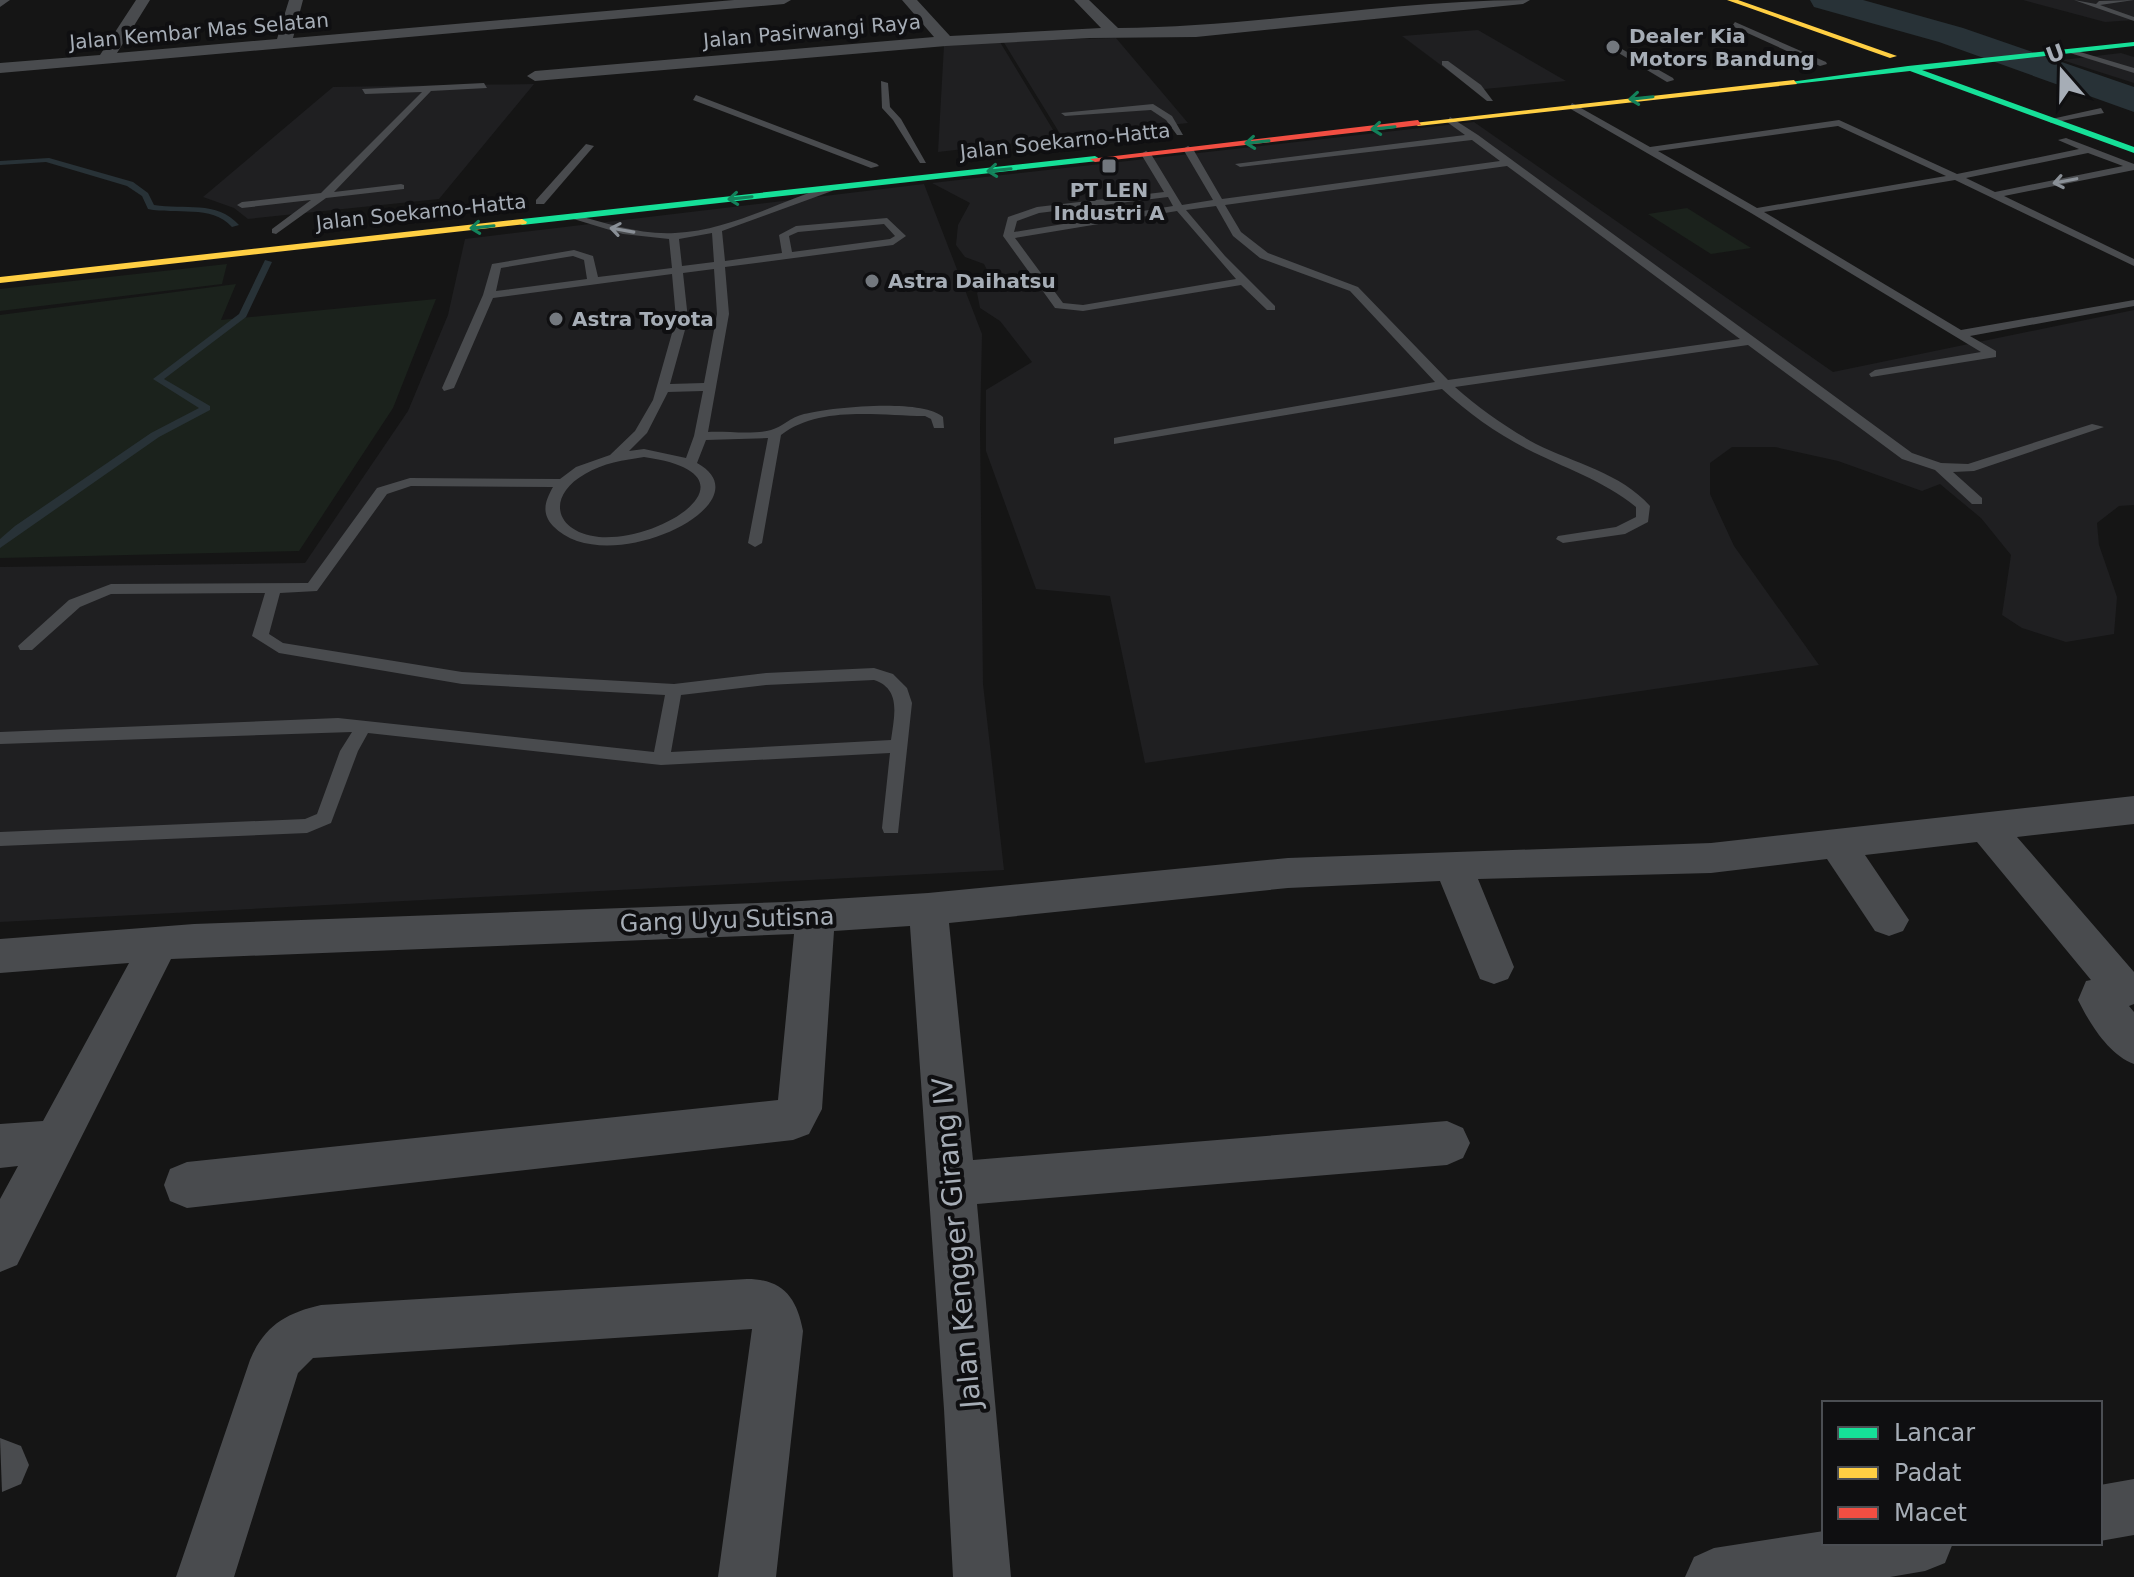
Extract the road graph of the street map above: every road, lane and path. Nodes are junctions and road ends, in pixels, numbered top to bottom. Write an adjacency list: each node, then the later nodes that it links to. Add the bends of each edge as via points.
1 (143, 0): 27 (street)
2 (296, 0): 22 (street)
3 (583, 0): 15 (street)
4 (784, 0): 12 (street, Jalan Kembar Mas Selatan)
5 (909, 0): 21 (street)
6 (1082, 0): 20 (street)
7 (1522, 0): 20 (street, Jalan Pasirwangi Raya, via 1196,32)
8 (1716, 0): 26 (main road)
9 (1731, 0): 26 (main road)
10 (2078, 0): 13 (lane)
11 (2134, 0): 13 (lane)
12 (736, 2): 15 (street, Jalan Kembar Mas Selatan)
13 (2089, 4): 16 (lane)
14 (438, 10): 18 (street)
15 (588, 17): 18 (street, Jalan Kembar Mas Selatan)
16 (2134, 19)
17 (1735, 24): 30 (lane)
18 (437, 30): 22 (street, Jalan Kembar Mas Selatan)
19 (2134, 30): 28 (main road, Jalan Soekarno-Hatta, via 2023,42)
20 (1114, 33): 21 (street, Jalan Pasirwangi Raya)
21 (946, 41): 33 (street, Jalan Pasirwangi Raya)
22 (284, 43): 27 (street, Jalan Kembar Mas Selatan)
23 (2130, 46): 25 (main road, Jalan Soekarno-Hatta)
24 (1620, 50): 34 (lane)
25 (2073, 51): 28 (main road, Jalan Soekarno-Hatta); 32 (lane)
26 (1884, 57): 28 (main road, Jalan Soekarno-Hatta); 30 (main road, Jalan Soekarno-Hatta)
27 (105, 59): 31 (street, Jalan Kembar Mas Selatan)
28 (1920, 62): 41 (main road, Jalan Soekarno-Hatta, one-way to 41); 46 (main road)
29 (1445, 63): 40 (lane)
30 (1823, 64): 34 (main road, Jalan Soekarno-Hatta)
31 (0, 68)
32 (2134, 71)
33 (535, 76)
34 (1670, 80): 40 (main road, Jalan Soekarno-Hatta)
35 (884, 83): 56 (lane, via 886,108)
36 (484, 86): 37 (lane)
37 (429, 89): 38 (lane); 64 (lane)
38 (365, 91)
39 (696, 98): 59 (lane)
40 (1490, 99): 44 (main road, Jalan Soekarno-Hatta)
41 (1572, 106): 45 (main road, Jalan Soekarno-Hatta); 52 (lane)
42 (2101, 111): 46 (lane)
43 (1065, 113): 50 (lane, via 1153,107 1169,118)
44 (1316, 118): 47 (main road); 50 (main road, Jalan Soekarno-Hatta)
45 (1450, 120): 47 (main road, Jalan Soekarno-Hatta, one-way to 47); 48 (lane)
46 (2051, 120): 54 (main road)
47 (1335, 133): 50 (main road, Jalan Soekarno-Hatta, one-way to 50)
48 (1475, 137): 57 (lane); 58 (lane)
49 (2063, 140): 53 (lane)
50 (1184, 141): 55 (main road, Jalan Soekarno-Hatta); 56 (main road, Jalan Soekarno-Hatta); 68 (lane)
51 (589, 146): 67 (lane)
52 (1649, 150): 61 (lane, via 1839,123); 71 (lane)
53 (2088, 150): 60 (lane); 61 (lane)
54 (2134, 150)
55 (1146, 154): 63 (main road, Jalan Soekarno-Hatta, one-way to 63); 65 (lane)
56 (923, 161): 59 (main road, Jalan Soekarno-Hatta)
57 (1509, 163): 68 (lane); 89 (lane)
58 (1240, 164)
59 (874, 166): 67 (main road, Jalan Soekarno-Hatta)
60 (2134, 167): 66 (lane, one-way to 66)
61 (1956, 177): 66 (lane); 71 (lane)
62 (401, 187): 64 (lane)
63 (832, 189): 72 (main road, Jalan Soekarno-Hatta, one-way to 72); 73 (lane)
64 (326, 194): 69 (lane); 74 (lane)
65 (1171, 194): 70 (lane); 76 (lane, via 1037,210 1012,219)
66 (1996, 195): 79 (lane)
67 (540, 202): 74 (main road, Jalan Soekarno-Hatta)
68 (1218, 202): 70 (lane); 91 (lane, via 1237,234 1261,255 1354,289)
69 (242, 205)
70 (1179, 208): 76 (lane); 83 (lane)
71 (1755, 211): 88 (lane)
72 (572, 217): 75 (lane, one-way to 72, via 622,231); 82 (main road, Jalan Soekarno-Hatta, one-way to 82)
73 (717, 229): 75 (lane); 80 (lane)
74 (276, 231): 77 (main road, Jalan Soekarno-Hatta)
75 (674, 236): 81 (lane)
76 (1008, 236): 83 (lane, via 1059,306 1083,308)
77 (138, 246)
78 (788, 257): 78 (lane, via 893,242 901,236 887,221 796,229 784,235); 80 (lane)
79 (2134, 263)
80 (721, 266): 81 (lane); 92 (lane, via 723,314)
81 (678, 272): 84 (lane); 94 (lane, via 682,319)
82 (0, 280)
83 (1243, 281): 87 (lane)
84 (593, 283): 85 (lane); 85 (lane, via 589,258 574,253 496,266)
85 (489, 295): 93 (lane)
86 (2134, 303): 88 (lane)
87 (1271, 308)
88 (1960, 334): 90 (lane, via 1991,356)
89 (1752, 341): 91 (lane); 102 (lane, via 1907,456)
90 (1875, 374)
91 (1446, 384): 99 (lane); 105 (lane, via 1519,440 1624,488 1643,506 1643,519 1620,531)
92 (709, 387): 94 (lane); 98 (lane)
93 (448, 388)
94 (663, 388): 100 (lane, via 640,433)
95 (939, 425): 97 (lane, via 928,412 831,414 793,419)
96 (2097, 427): 102 (lane, via 1969,468)
97 (775, 434): 98 (lane); 106 (lane)
98 (701, 436): 101 (lane)
99 (1119, 441)
100 (616, 457): 101 (lane, via 644,453); 103 (lane)
101 (691, 462): 103 (lane, via 703,472 706,498 679,524 630,539 594,539 565,530 554,519 551,505)
102 (1940, 467): 104 (lane)
103 (565, 483): 107 (lane, via 394,485 382,491 312,588)
104 (1977, 501)
105 (1563, 539)
106 (755, 543)
107 (274, 589): 108 (lane, via 94,592 75,601); 109 (lane, via 260,636 279,648 462,678)
108 (26, 646)
109 (674, 690): 112 (lane, via 874,674 901,692); 113 (lane)
110 (364, 725): 111 (lane); 113 (lane); 117 (lane, via 324,818 307,826)
111 (0, 738)
112 (900, 746): 113 (lane); 115 (lane)
113 (661, 759)
114 (2134, 810): 116 (street, Gang Uyu Sutisna)
115 (891, 828)
116 (1987, 828): 118 (street, Gang Uyu Sutisna); 126 (street)
117 (0, 839)
118 (1837, 844): 119 (street, Gang Uyu Sutisna, via 1711,858); 122 (street)
119 (1453, 865): 120 (street, Gang Uyu Sutisna, via 1288,873); 125 (street)
120 (928, 909): 121 (street, Gang Uyu Sutisna); 131 (street, Jalan Kengger Girang IV)
121 (815, 917): 123 (street, Gang Uyu Sutisna); 132 (street, via 800,1109 793,1119)
122 (1889, 920)
123 (157, 944): 124 (street, Gang Uyu Sutisna); 128 (street)
124 (0, 956)
125 (1494, 967)
126 (2129, 989): 127 (street, via 2101,994 2099,1000)
127 (2134, 1045)
128 (55, 1141): 130 (street); 133 (street)
129 (1447, 1143): 131 (street)
130 (0, 1146)
131 (951, 1184): 140 (street, Jalan Kengger Girang IV)
132 (187, 1185)
133 (0, 1248)
134 (2134, 1507): 135 (street)
135 (2102, 1513)
136 (1916, 1545): 137 (street)
137 (1800, 1570): 141 (street)
138 (205, 1577): 139 (street, via 276,1360 300,1335 764,1304 775,1315 778,1331)
139 (747, 1577)
140 (982, 1577)
141 (1714, 1577)

